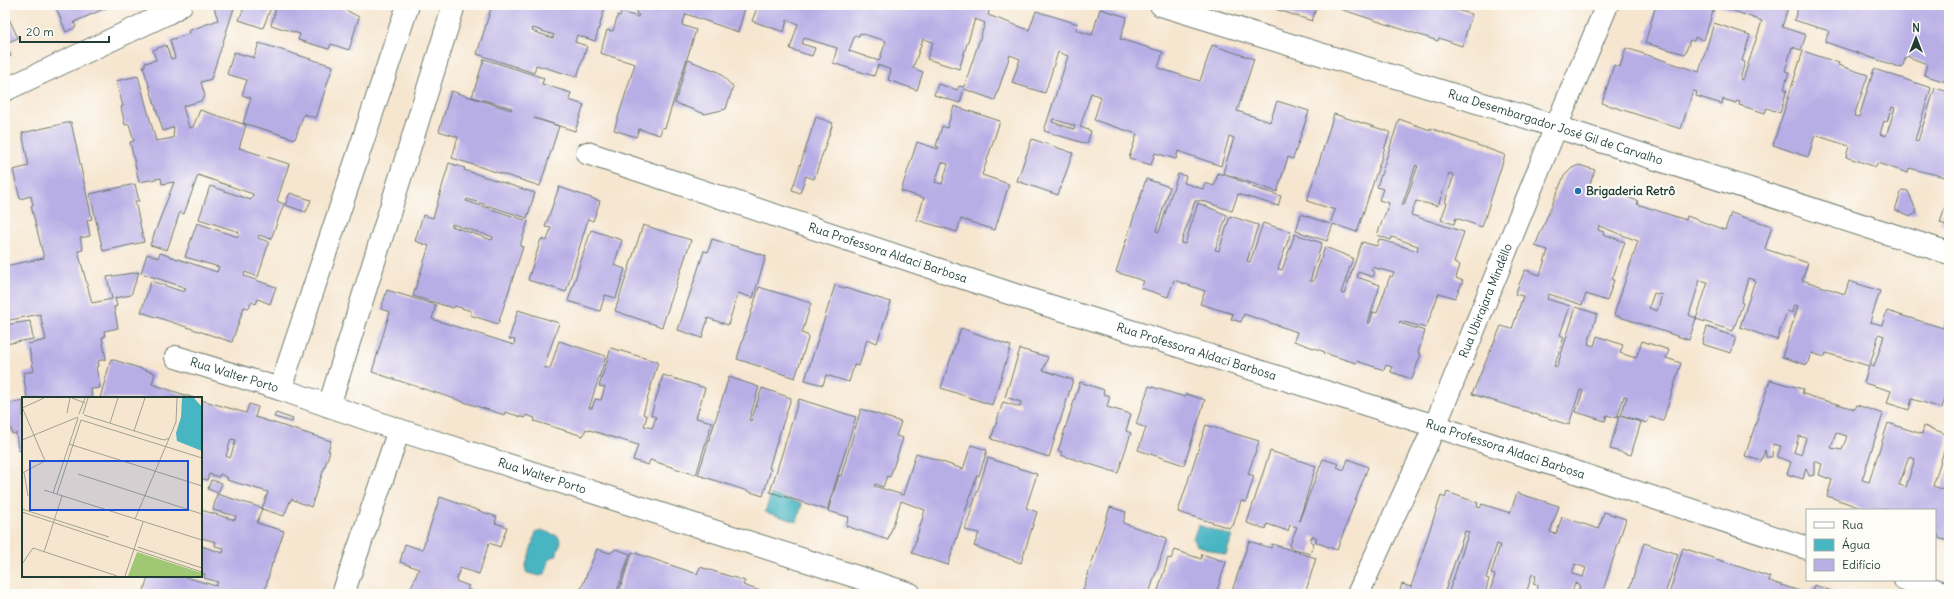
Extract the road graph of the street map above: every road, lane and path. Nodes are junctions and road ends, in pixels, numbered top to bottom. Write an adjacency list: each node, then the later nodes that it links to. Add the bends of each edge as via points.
1 (181, 5): 6 (street)
2 (408, 5): 11 (street)
3 (454, 5): 12 (street)
4 (1161, 5): 7 (street, Rua Desembargador José Gil de Carvalho)
5 (1608, 5): 7 (street, Rua Ubirajara Mindêllo)
6 (5, 90)
7 (1556, 127): 9 (street, Rua Desembargador José Gil de Carvalho); 13 (street, Rua Ubirajara Mindêllo)
8 (587, 153): 13 (street, Rua Professora Aldaci Barbosa, via 1015,295)
9 (1949, 253)
10 (176, 356): 11 (street, Rua Walter Porto)
11 (280, 389): 12 (street, Rua Walter Porto)
12 (329, 406): 14 (street, Rua Walter Porto)
13 (1435, 426): 15 (street, Rua Professora Aldaci Barbosa); 19 (street, Rua Ubirajara Mindêllo)
14 (398, 430): 17 (street); 18 (street, Rua Walter Porto)
15 (1806, 548)
16 (1908, 581): 20 (street)
17 (343, 594)
18 (910, 594)
19 (1358, 594)
20 (1947, 594)

